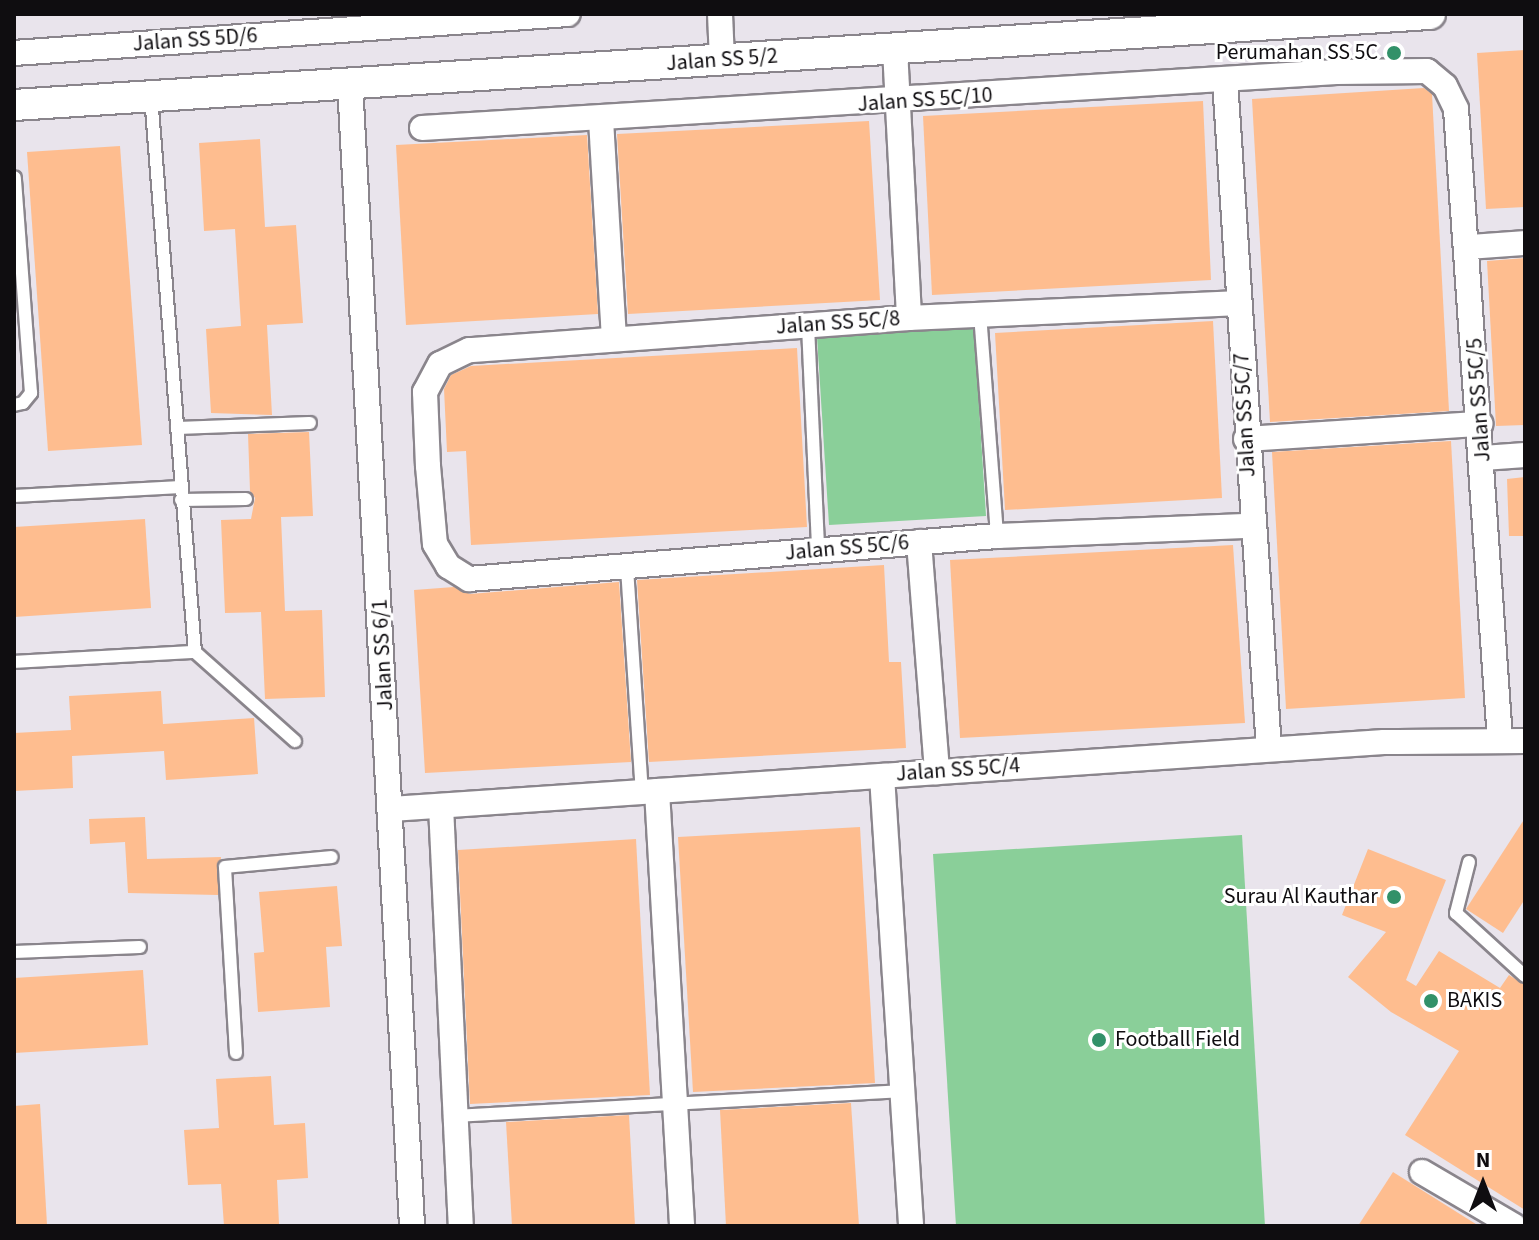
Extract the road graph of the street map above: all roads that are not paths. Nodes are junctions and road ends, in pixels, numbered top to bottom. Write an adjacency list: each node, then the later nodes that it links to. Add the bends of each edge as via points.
1 (568, 14): 5 (street, Jalan SS 5D/6)
2 (720, 14): 8 (street)
3 (1430, 14): 4 (street, Jalan SS 5/2)
4 (1166, 22): 6 (street, Jalan SS 5/2)
5 (310, 23): 7 (street, Jalan SS 5D/6)
6 (895, 49): 8 (street, Jalan SS 5/2); 13 (street)
7 (14, 53)
8 (722, 60): 11 (street, Jalan SS 5/2)
9 (1427, 71): 10 (street, Jalan SS 5C/10); 19 (street, Jalan SS 5C/5, via 1445,86 1456,109)
10 (1225, 80): 13 (street, Jalan SS 5C/10); 20 (street, Jalan SS 5C/7)
11 (350, 84): 12 (street, Jalan SS 5/2); 51 (street, Jalan SS 6/1)
12 (151, 96): 14 (street, Jalan SS 5/2); 28 (lane)
13 (901, 102): 15 (street, Jalan SS 5C/10); 22 (street)
14 (14, 105)
15 (601, 120): 16 (street, Jalan SS 5C/10); 24 (street)
16 (422, 128)
17 (15, 178): 25 (lane, via 31,393)
18 (1525, 243): 19 (street)
19 (1469, 247): 27 (street, Jalan SS 5C/5)
20 (1239, 303): 21 (street, Jalan SS 5C/8); 29 (street, Jalan SS 5C/7)
21 (980, 314): 22 (street, Jalan SS 5C/8); 36 (lane)
22 (909, 318): 23 (street, Jalan SS 5C/8)
23 (808, 326): 24 (street, Jalan SS 5C/8); 38 (lane)
24 (614, 338): 39 (street, Jalan SS 5C/8, via 469,350 440,364 425,392 435,544)
25 (14, 405)
26 (310, 423): 28 (lane)
27 (1481, 424): 29 (street); 31 (street, Jalan SS 5C/5)
28 (177, 428): 32 (lane)
29 (1246, 439): 35 (street, Jalan SS 5C/7)
30 (1525, 455): 31 (street)
31 (1483, 458): 43 (street, Jalan SS 5C/5)
32 (181, 494): 33 (lane); 34 (lane); 41 (lane)
33 (14, 496)
34 (246, 499)
35 (1251, 526): 36 (street, Jalan SS 5C/6); 46 (street, Jalan SS 5C/7)
36 (997, 536): 37 (street, Jalan SS 5C/6)
37 (919, 542): 38 (street, Jalan SS 5C/6); 47 (street)
38 (818, 550): 40 (street, Jalan SS 5C/6)
39 (448, 566): 40 (street, Jalan SS 5C/6, via 469,579)
40 (627, 568): 49 (lane)
41 (195, 652): 42 (lane); 44 (lane)
42 (14, 662)
43 (1500, 740): 45 (street, Jalan SS 5C/4); 46 (street, Jalan SS 5C/4)
44 (295, 741)
45 (1525, 741)
46 (1269, 749): 47 (street, Jalan SS 5C/4)
47 (937, 772): 48 (street, Jalan SS 5C/4)
48 (882, 776): 49 (street, Jalan SS 5C/4); 58 (street)
49 (650, 791): 50 (street, Jalan SS 5C/4); 59 (street)
50 (441, 806): 51 (street, Jalan SS 5C/4); 60 (street)
51 (391, 809): 62 (street, Jalan SS 6/1)
52 (332, 857): 57 (lane, via 225,867)
53 (1469, 862): 56 (lane, via 1458,917)
54 (140, 947): 55 (lane)
55 (14, 952)
56 (1525, 976)
57 (236, 1053)
58 (902, 1091): 59 (lane); 65 (street)
59 (674, 1103): 60 (lane); 64 (street)
60 (456, 1116): 63 (street)
61 (1422, 1172): 66 (street)
62 (412, 1226)
63 (461, 1226)
64 (682, 1226)
65 (911, 1226)
66 (1514, 1226)

